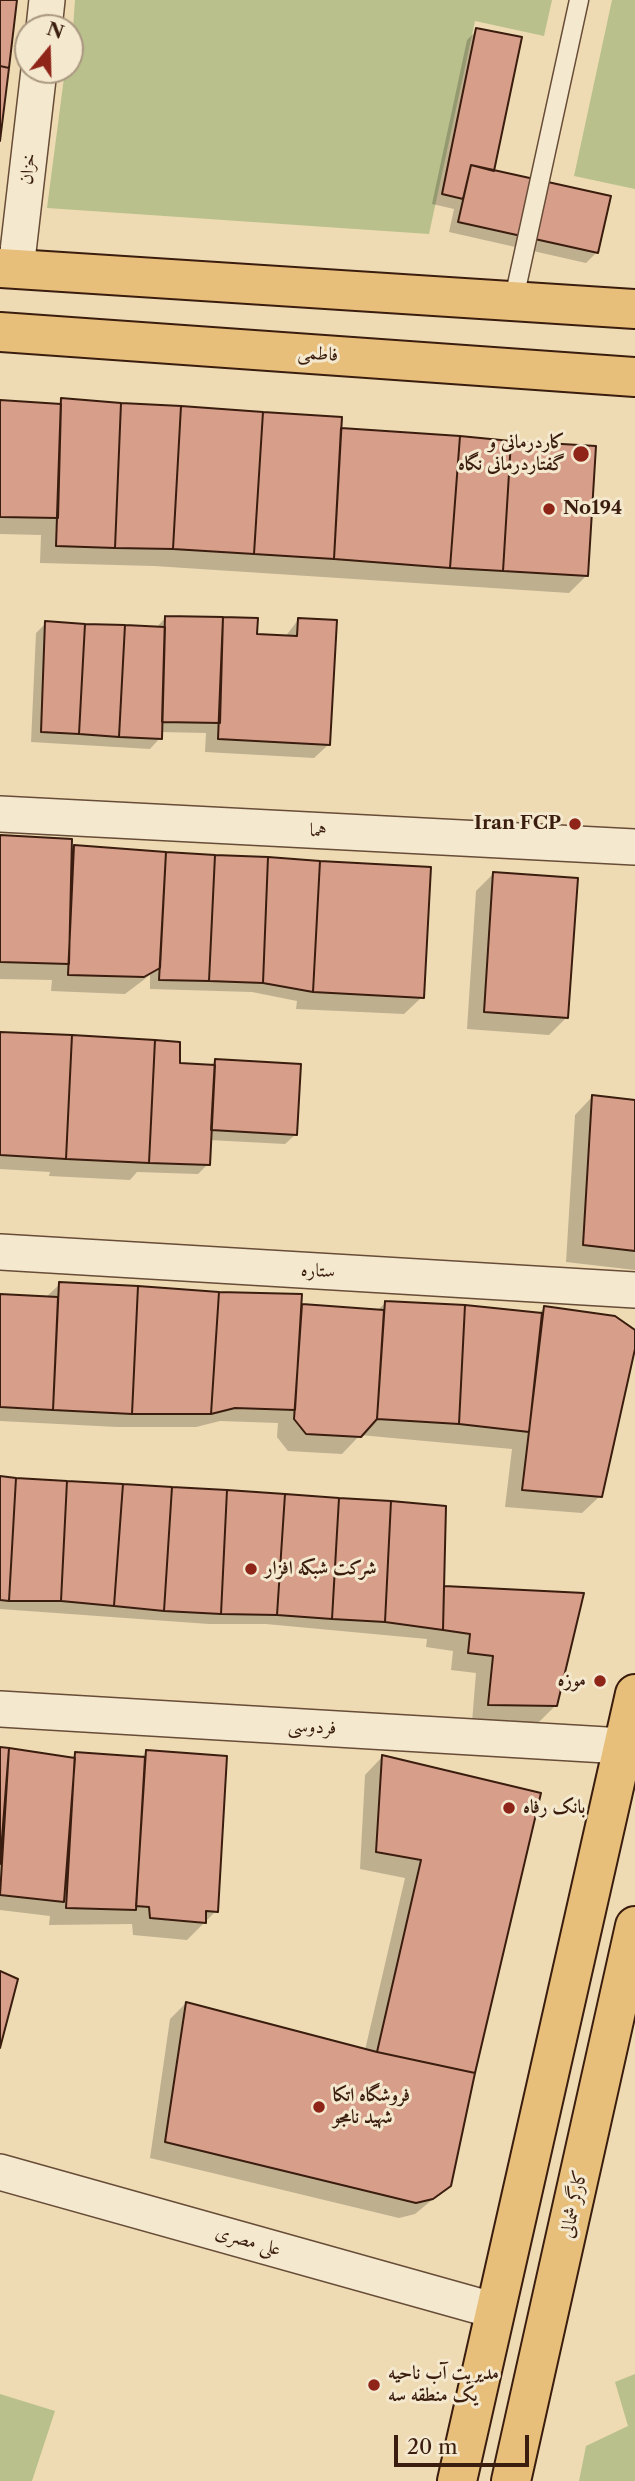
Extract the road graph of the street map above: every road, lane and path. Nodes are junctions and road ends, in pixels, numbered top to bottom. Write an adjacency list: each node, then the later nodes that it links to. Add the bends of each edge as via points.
1 (579, 0): 4 (lane)
2 (37, 84): 3 (street, خزان)
3 (8, 268): 4 (main road)
4 (513, 303): 5 (main road)
5 (635, 309)
6 (0, 332): 7 (main road, فاطمی)
7 (635, 377)
8 (0, 814): 9 (street, هما)
9 (635, 847)
10 (0, 1252): 11 (street, ستاره)
11 (635, 1290)
12 (635, 1694): 14 (main road)
13 (0, 1709): 14 (street, فردوسی)
14 (629, 1747): 17 (main road)
15 (635, 1926): 18 (main road, کارگر شمالی)
16 (0, 2172): 17 (street, علی مصری)
17 (496, 2311): 18 (main road); 19 (main road)
18 (547, 2325): 20 (main road, کارگر شمالی)
19 (457, 2481)
20 (511, 2481)

